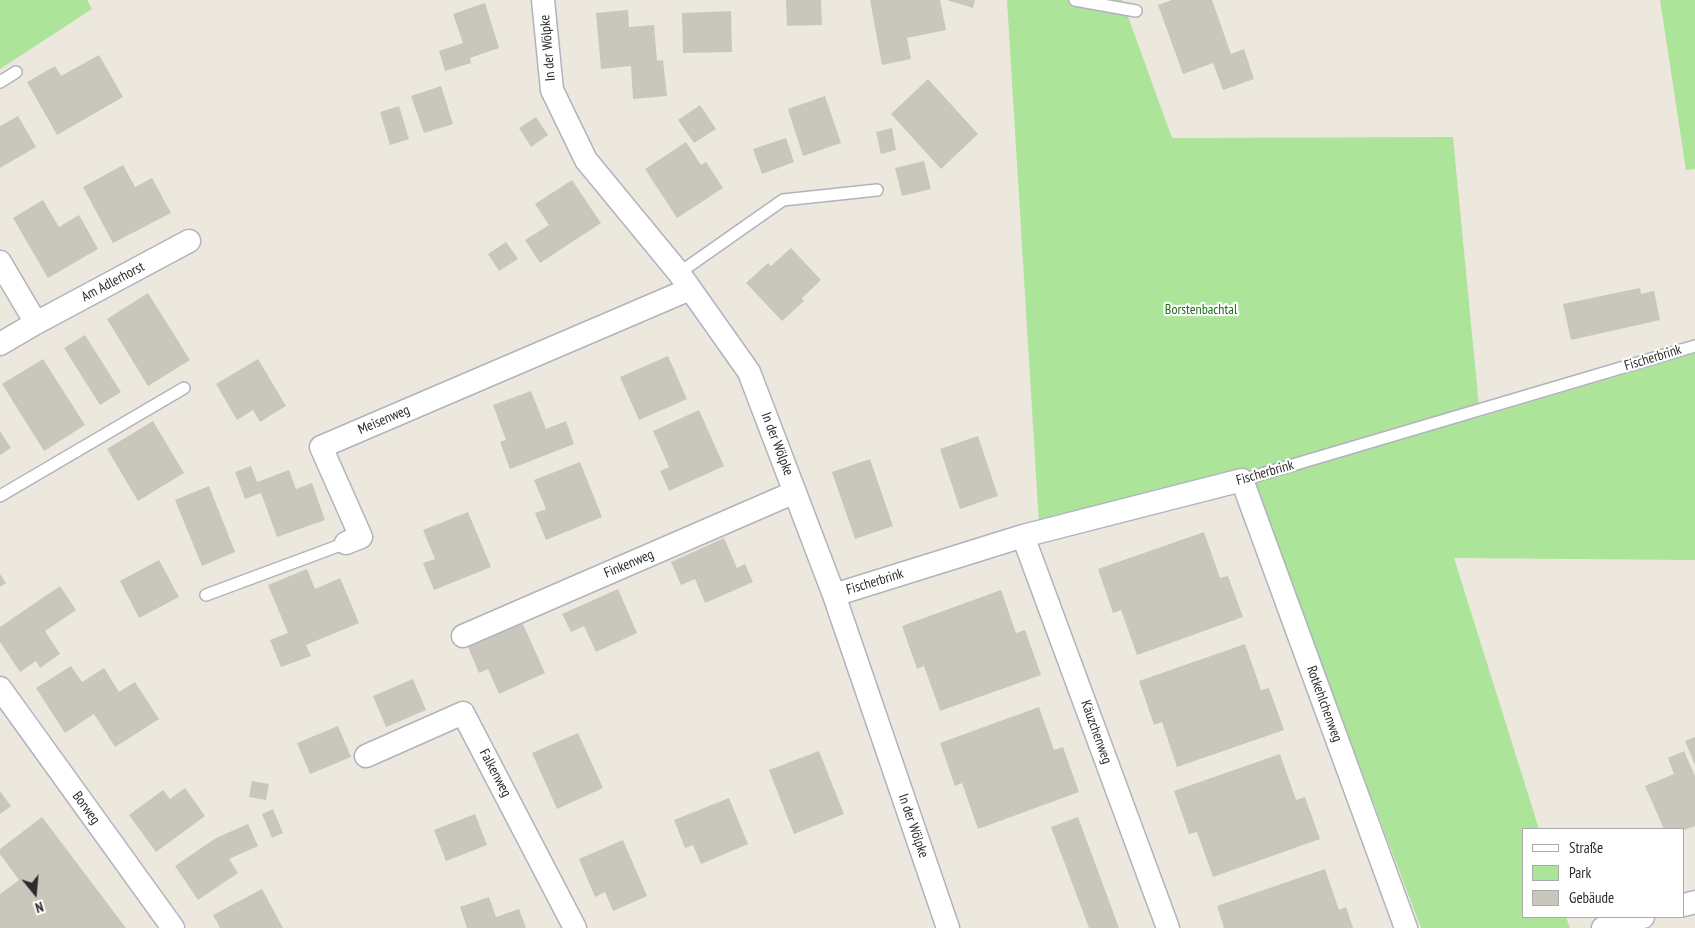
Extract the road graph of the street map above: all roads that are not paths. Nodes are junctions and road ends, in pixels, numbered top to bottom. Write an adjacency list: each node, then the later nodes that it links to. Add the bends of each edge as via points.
1 (543, 0): 9 (street, In der Wölpke, via 552,90 586,160)
2 (1075, 0): 3 (lane)
3 (1136, 11)
4 (16, 72): 5 (lane)
5 (0, 82)
6 (877, 190): 9 (lane, via 783,200)
7 (189, 241): 10 (street, Am Adlerhorst)
8 (0, 262): 10 (street)
9 (684, 281): 15 (street, In der Wölpke, via 749,372); 18 (street, Meisenweg, via 321,447 361,537)
10 (36, 323): 11 (street, Am Adlerhorst)
11 (0, 344)
12 (1695, 346): 14 (lane, Fischerbrink)
13 (184, 388): 16 (lane)
14 (1242, 480): 17 (street, Fischerbrink); 29 (street, Rotkehlchenweg)
15 (796, 492): 20 (street, In der Wölpke); 21 (street, Finkenweg)
16 (0, 496)
17 (1023, 536): 20 (street, Fischerbrink); 28 (street, Käuzchenweg)
18 (346, 543): 19 (lane, Meisenweg)
19 (206, 595)
20 (834, 595): 27 (street, In der Wölpke)
21 (463, 636)
22 (1, 689): 25 (street, Borweg)
23 (366, 756): 26 (street, Falkenweg, via 463,713)
24 (1639, 918): 30 (street)
25 (172, 928)
26 (575, 928)
27 (948, 928)
28 (1168, 928)
29 (1406, 928)
30 (1603, 928)

